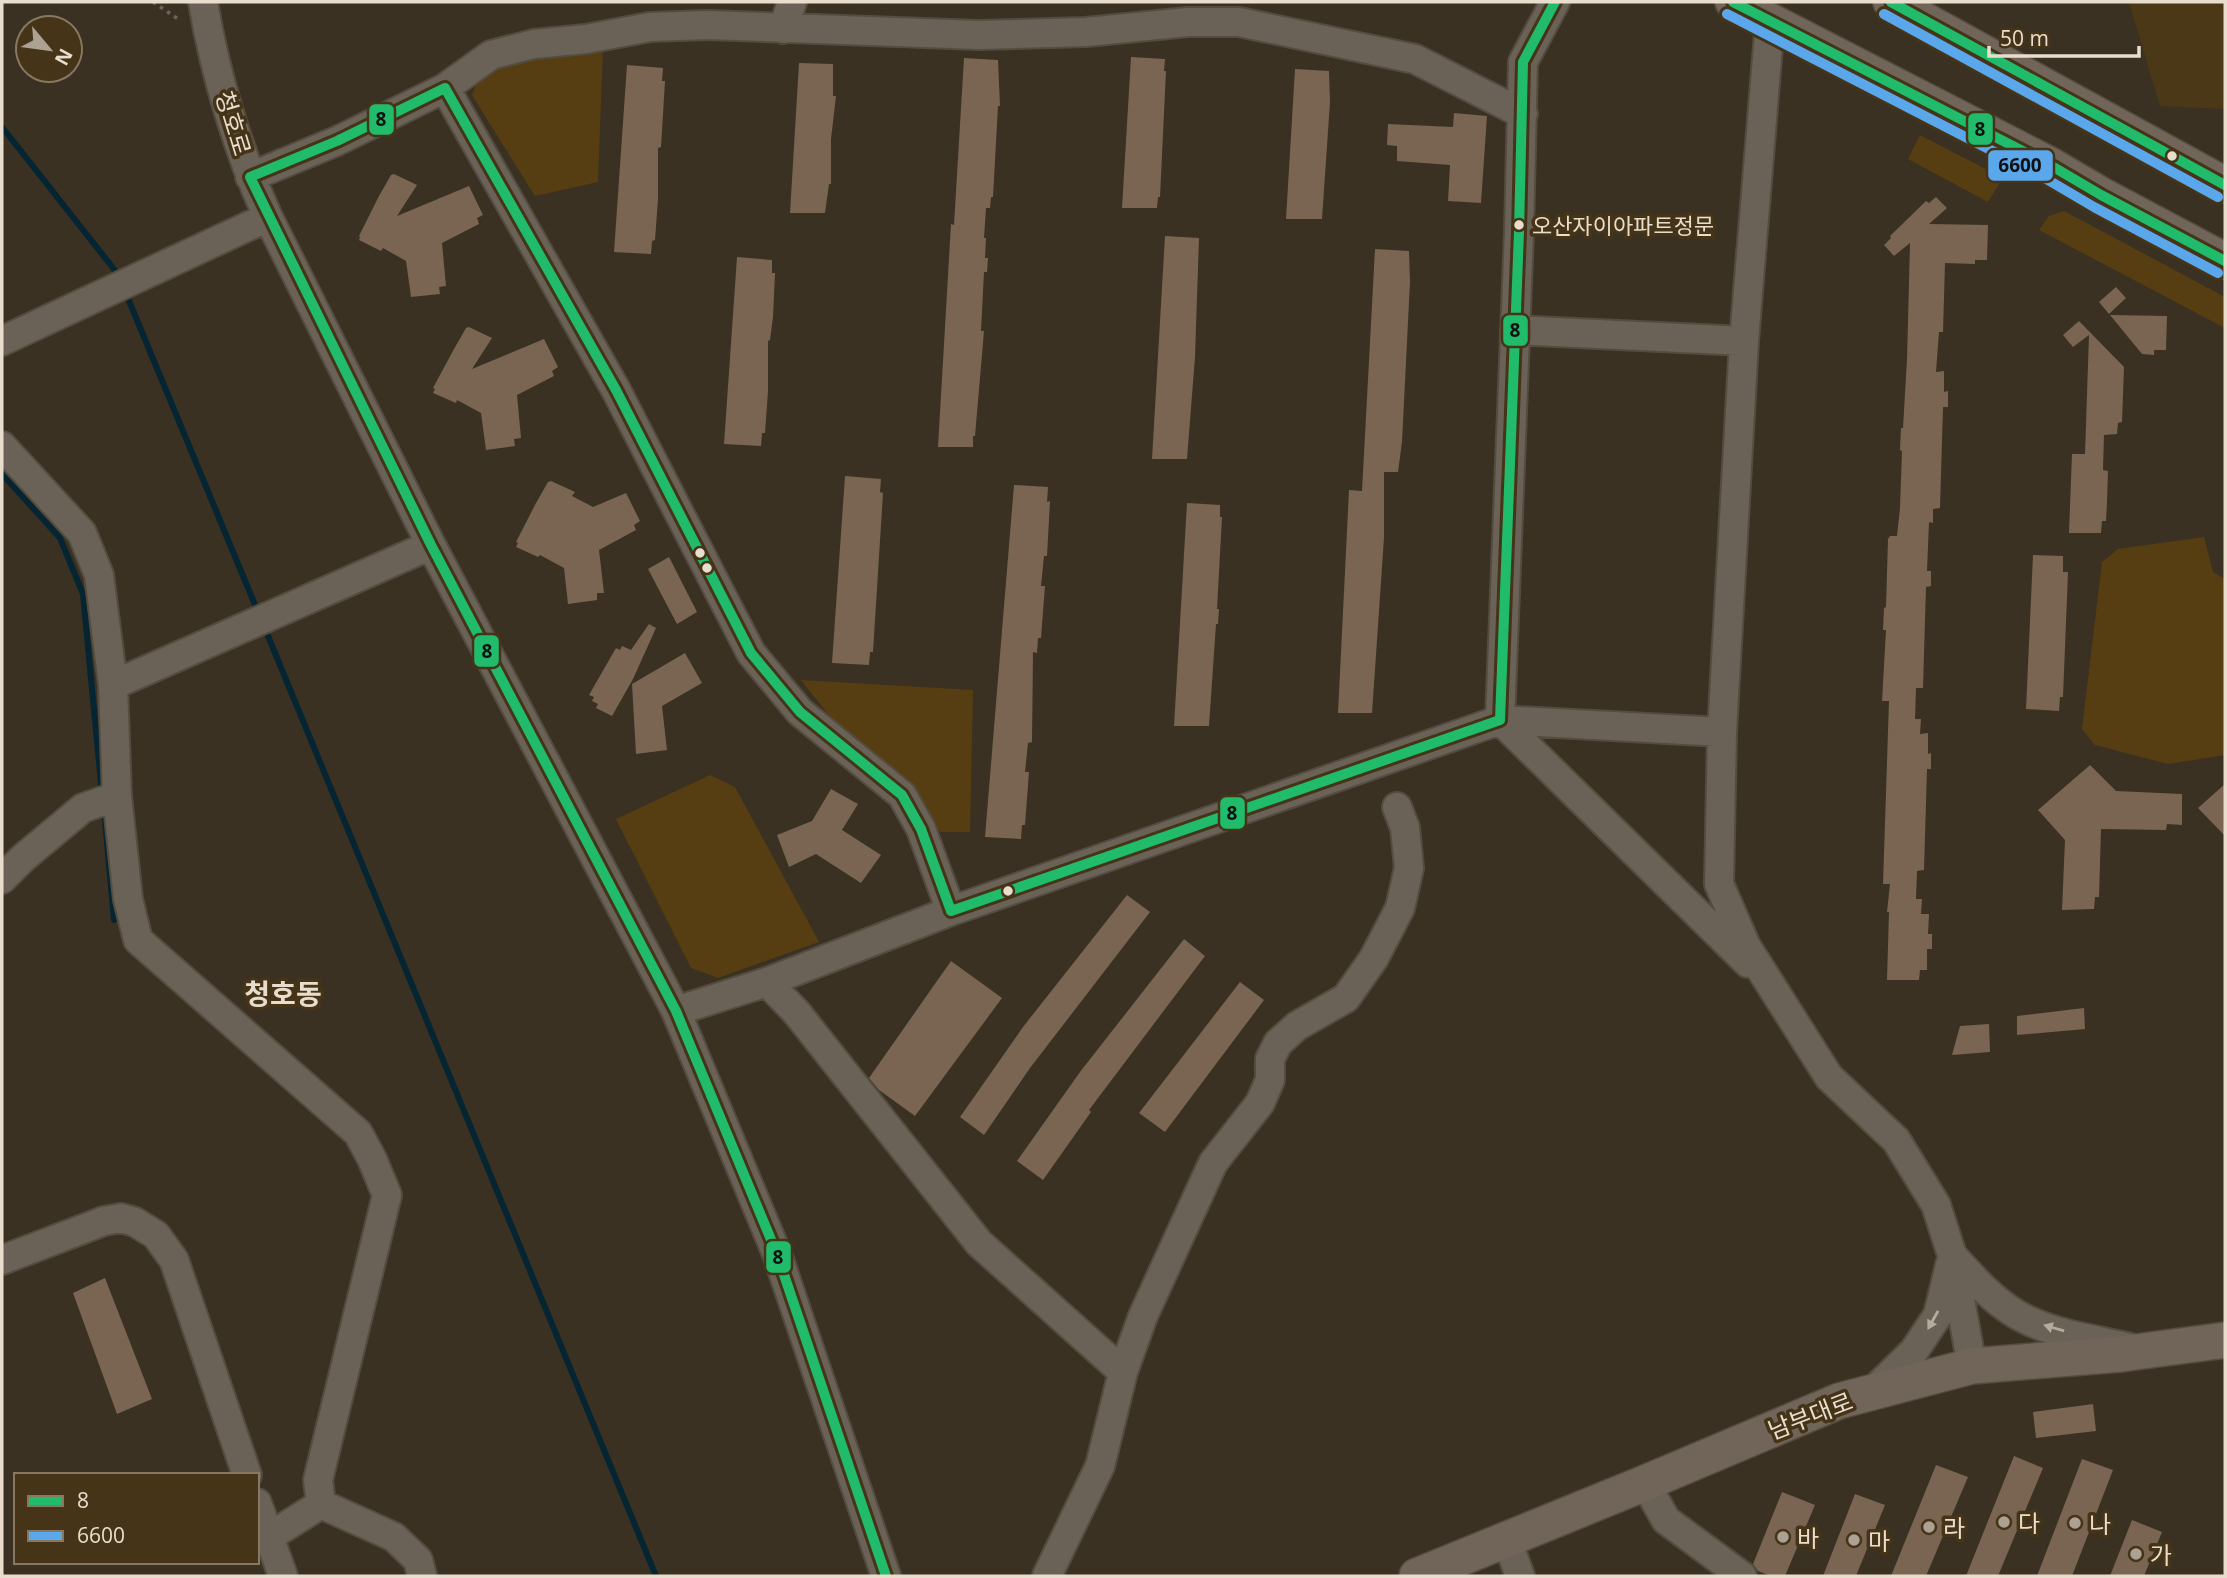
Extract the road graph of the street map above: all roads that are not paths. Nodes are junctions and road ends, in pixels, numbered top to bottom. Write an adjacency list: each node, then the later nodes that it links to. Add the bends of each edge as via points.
1 (203, 2): 10 (street, 청호로, via 209,40)
2 (792, 2): 7 (street)
3 (1555, 2): 9 (street, via 1523,62)
4 (1733, 2): 6 (main road)
5 (1891, 2): 11 (main road)
6 (1770, 20): 13 (main road); 16 (street)
7 (783, 29): 8 (street, via 650,27 534,44 491,55); 9 (street, via 978,36 1239,22 1415,59)
8 (445, 88): 10 (street); 27 (street, via 616,390 751,653 800,712 902,795 921,829)
9 (1523, 114): 14 (street)
10 (250, 177): 12 (street, 청호로)
11 (2225, 185)
12 (268, 217): 15 (street); 18 (street, 청호로)
13 (2225, 261)
14 (1516, 330): 16 (street); 20 (street)
15 (2, 341)
16 (1744, 341): 21 (street)
17 (2, 446): 19 (street, via 82,533 99,575)
18 (431, 545): 19 (street); 30 (street, 청호로)
19 (113, 685): 22 (street)
20 (1500, 720): 21 (street); 26 (street); 27 (street)
21 (1722, 732): 25 (street)
22 (108, 799): 24 (street, via 83,808); 40 (street, via 138,940 358,1133 387,1195 318,1480)
23 (1397, 807): 36 (street, via 1405,828 1409,868 1400,908 1346,998 1297,1026 1278,1043 1260,1103 1213,1163 1143,1316)
24 (2, 879)
25 (1719, 884): 26 (street); 29 (street, via 1746,946)
26 (1689, 905): 29 (street)
27 (951, 911): 28 (street)
28 (767, 982): 30 (street); 36 (street, via 797,1013 979,1242)
29 (1770, 985): 31 (street, via 1829,1077 1896,1140 1936,1205)
30 (676, 1011): 46 (street, 청호로, via 777,1254)
31 (1952, 1255): 34 (street, one-way to 31, via 2017,1315 1987,1293); 35 (street); 37 (street, one-way to 37, via 1938,1315 1914,1351)
32 (2, 1260): 38 (street, via 121,1218 156,1235 174,1259)
33 (2225, 1340): 34 (main road, 남부대로)
34 (2143, 1351): 35 (main road, 남부대로)
35 (1972, 1366): 37 (main road, 남부대로)
36 (1123, 1372): 47 (street, via 1100,1466)
37 (1872, 1392): 39 (main road, 남부대로, via 1839,1401)
38 (246, 1473)
39 (1645, 1483): 43 (main road, 남부대로); 50 (street, via 1666,1520)
40 (321, 1504): 42 (street); 45 (street, via 394,1537 418,1560)
41 (259, 1508): 42 (street)
42 (270, 1537): 44 (street)
43 (1507, 1540): 48 (main road, 남부대로); 49 (street)
44 (283, 1576)
45 (422, 1576)
46 (886, 1576)
47 (1047, 1576)
48 (1417, 1576)
49 (1520, 1576)
50 (1742, 1576)

